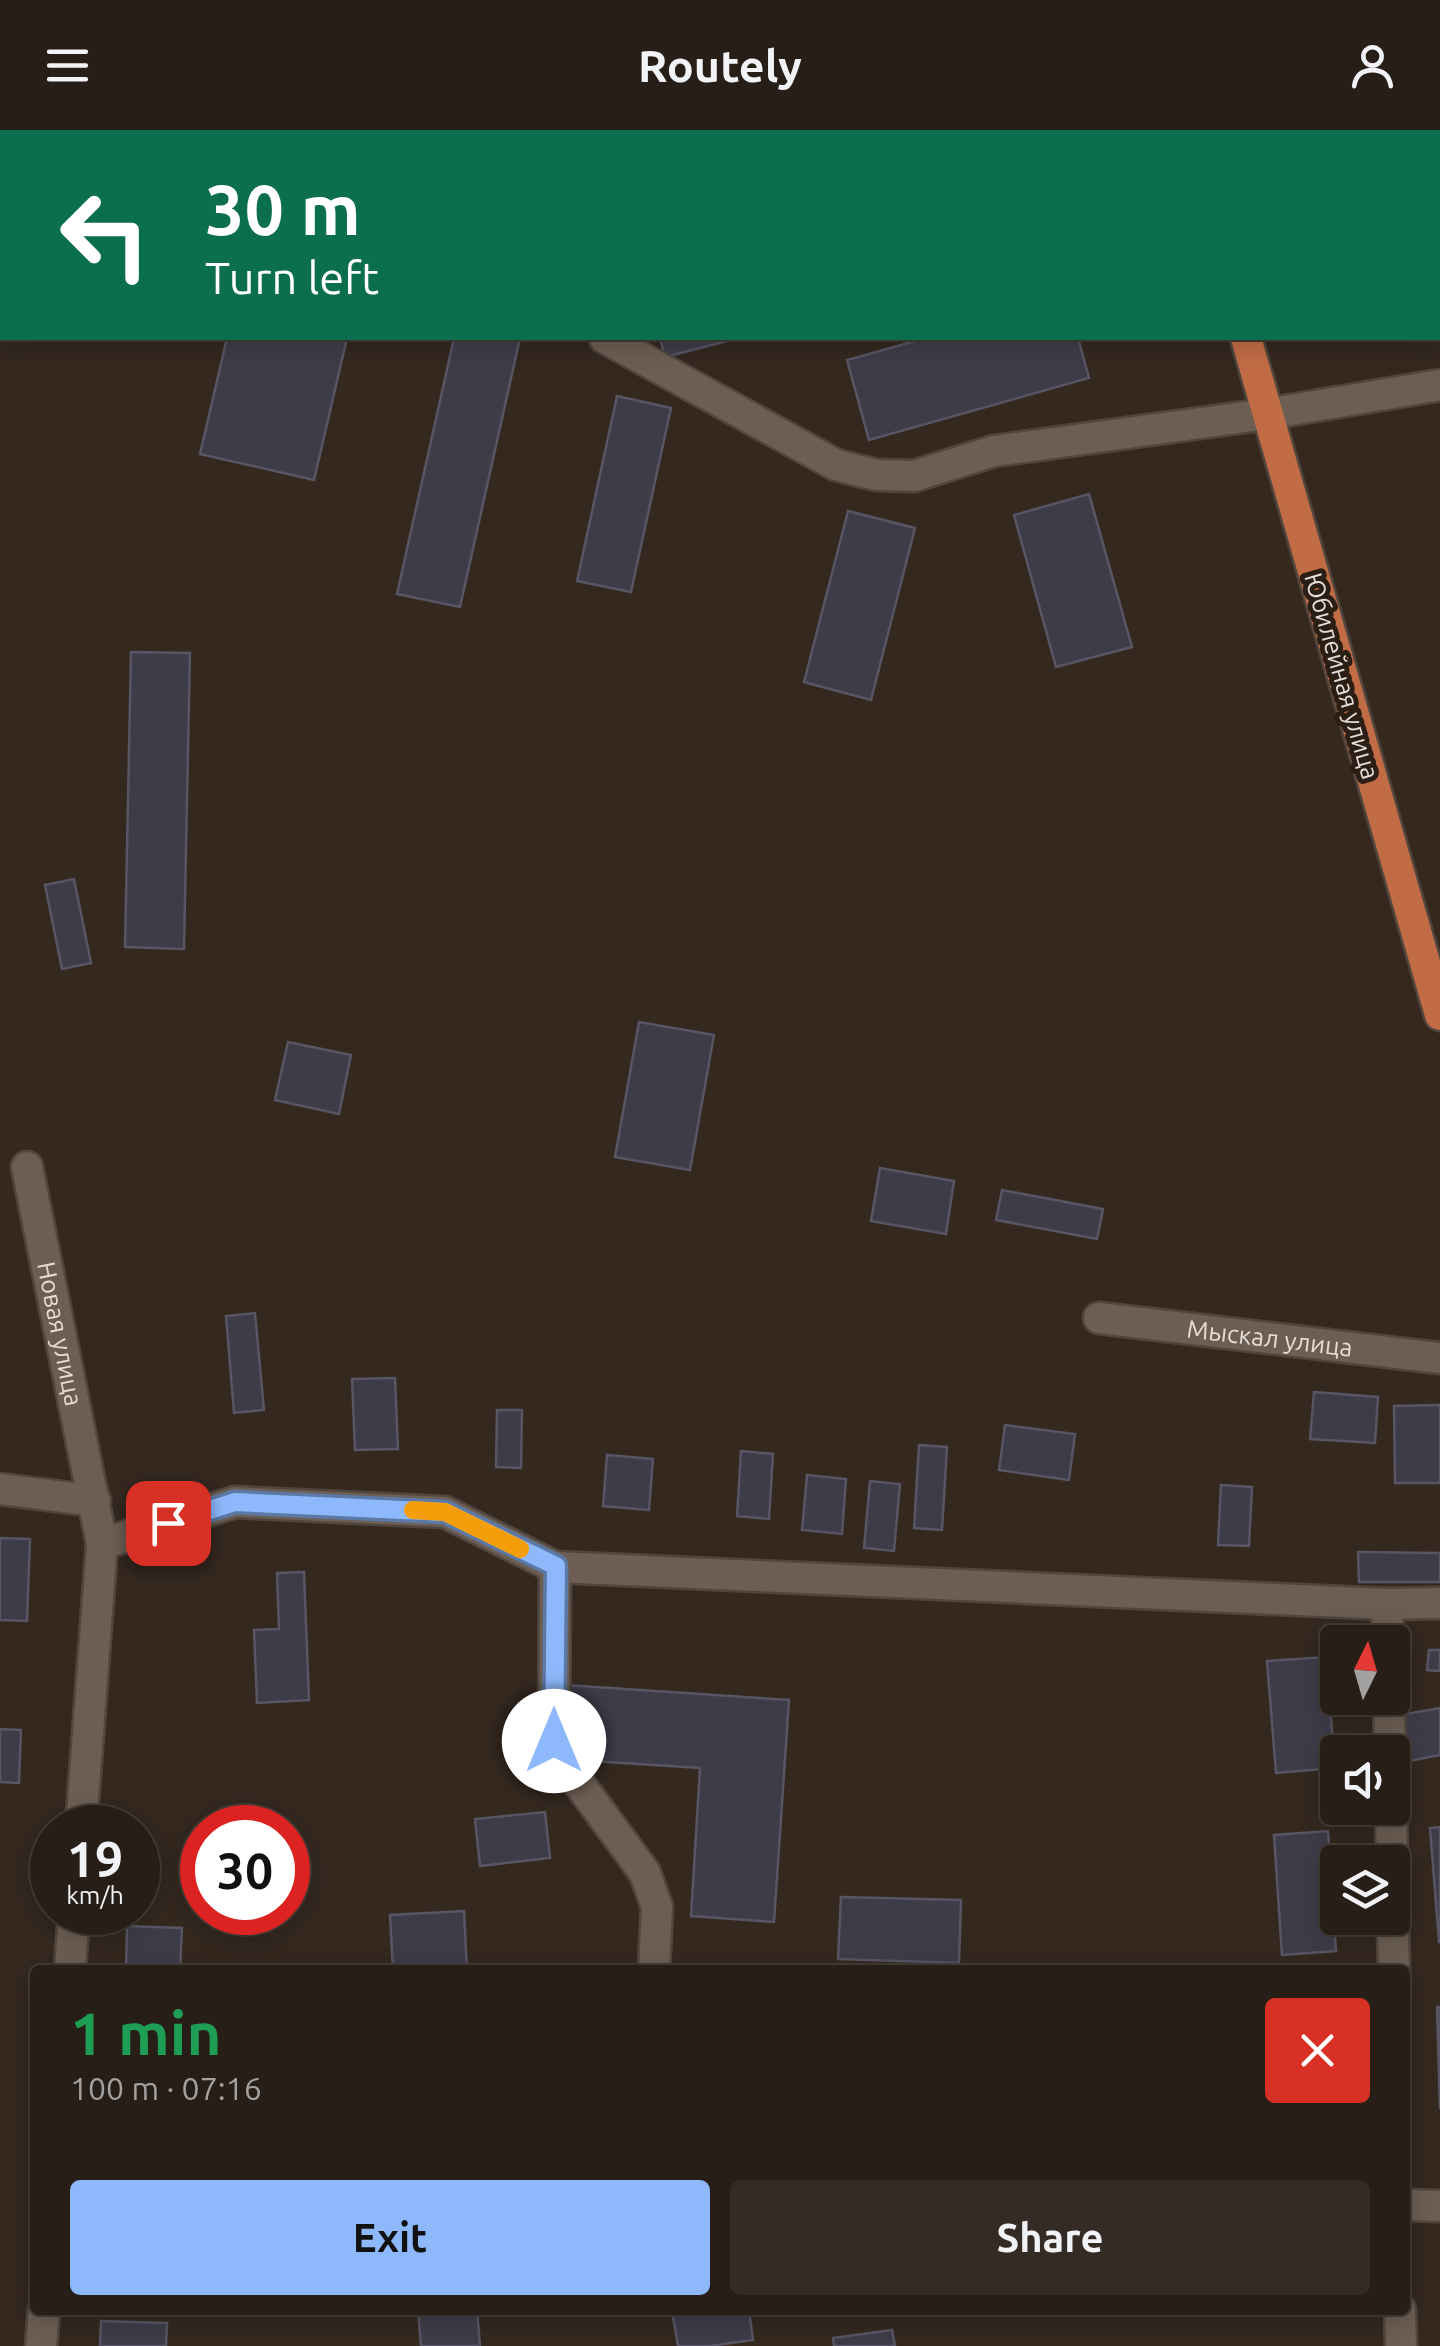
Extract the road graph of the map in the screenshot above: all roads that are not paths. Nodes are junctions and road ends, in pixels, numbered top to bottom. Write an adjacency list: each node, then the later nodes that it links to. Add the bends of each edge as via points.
1 (609, 340): 4 (street, via 836,465 876,475 914,476 994,451)
2 (1247, 340): 4 (main road, Юбилейная улица)
3 (1440, 384): 4 (street)
4 (1267, 414): 5 (main road, Юбилейная улица)
5 (1440, 1015)
6 (28, 1167): 10 (street, Новая улица)
7 (1099, 1318): 8 (street, Мыскал улица)
8 (1440, 1358)
9 (0, 1489): 10 (street)
10 (95, 1501): 11 (street, Новая улица)
11 (102, 1544): 12 (street, via 235,1502 445,1512); 16 (street, Новая улица)
12 (556, 1566): 14 (street); 20 (street, via 554,1741 644,1873 657,1907)
13 (1440, 1603): 14 (street)
14 (1387, 1604): 15 (street)
15 (1388, 1625)
16 (82, 1805)
17 (72, 1935): 19 (street)
18 (1393, 1935): 21 (street)
19 (70, 1965)
20 (654, 1965)
21 (1394, 1965)
22 (1410, 2205): 23 (street)
23 (1440, 2206)
24 (44, 2315): 26 (street)
25 (1400, 2315): 27 (street)
26 (41, 2346)
27 (1401, 2346)

